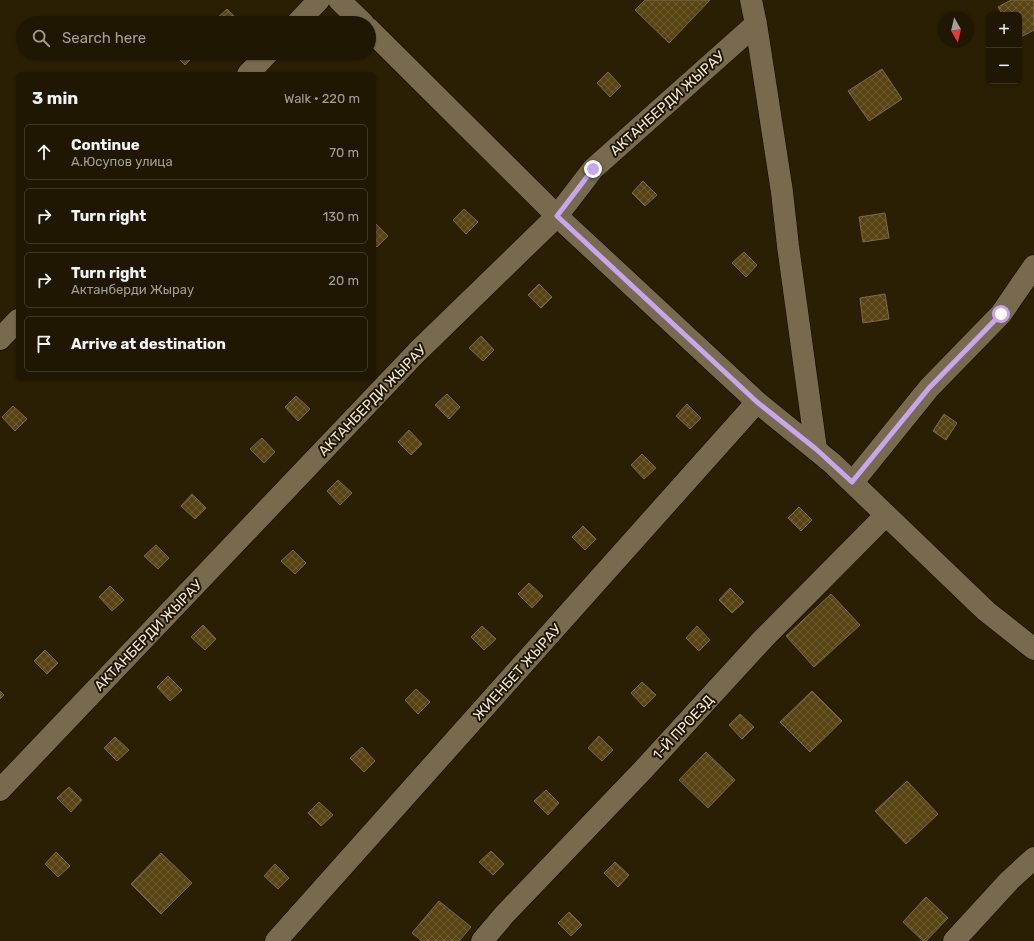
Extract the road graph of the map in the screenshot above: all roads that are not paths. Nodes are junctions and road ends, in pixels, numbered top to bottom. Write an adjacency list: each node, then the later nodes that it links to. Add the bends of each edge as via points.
1 (319, 0): 4 (street)
2 (339, 0): 5 (street)
3 (751, 0): 6 (street)
4 (304, 16)
5 (356, 16)
6 (756, 24): 10 (street, АКТАНБЕРДИ ЖЫРАУ, via 593,169); 15 (street, via 782,192)
7 (376, 36): 10 (street)
8 (261, 60): 9 (street)
9 (250, 72)
10 (557, 216): 14 (street); 19 (street, АКТАНБЕРДИ ЖЫРАУ, via 417,352)
11 (1034, 266): 16 (street, via 1001,314 929,388)
12 (16, 322): 13 (street)
13 (0, 339)
14 (757, 402): 15 (street); 21 (street, ЖИЕНБЕТ ЖЫРАУ)
15 (816, 449): 16 (street)
16 (852, 482): 17 (street)
17 (886, 515): 18 (street, via 986,611); 22 (street, 1-Й ПРОЕЗД, via 764,638)
18 (1034, 649)
19 (0, 790)
20 (1034, 858): 23 (street, via 1009,881)
21 (276, 941)
22 (482, 941)
23 (954, 941)

